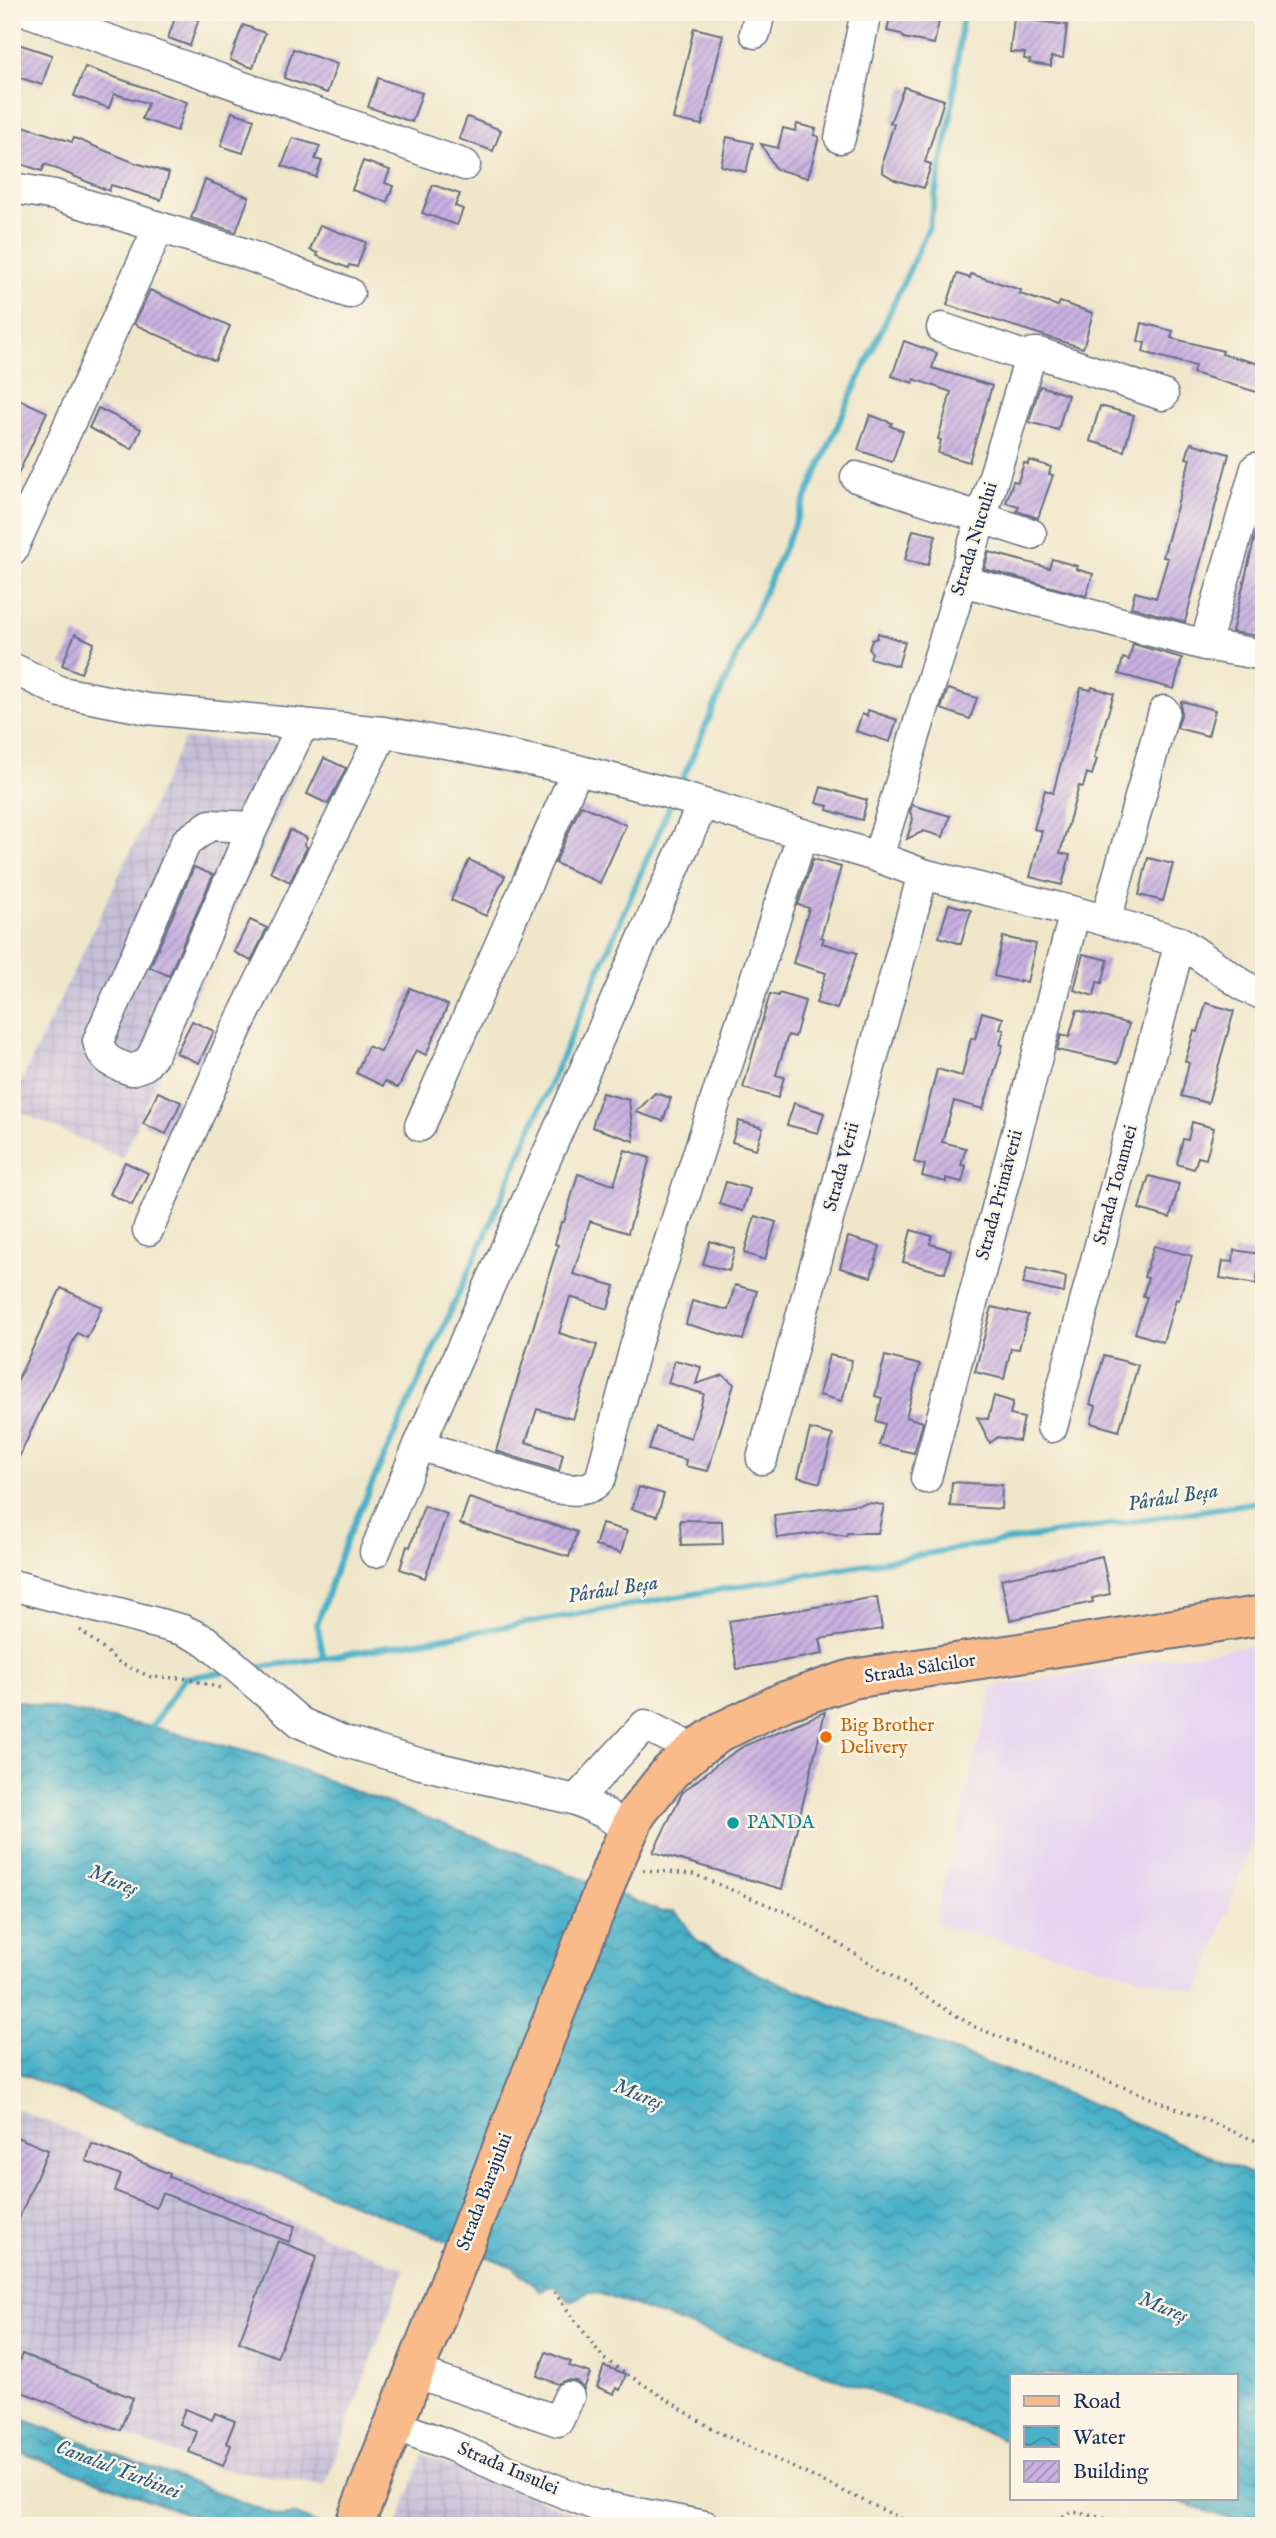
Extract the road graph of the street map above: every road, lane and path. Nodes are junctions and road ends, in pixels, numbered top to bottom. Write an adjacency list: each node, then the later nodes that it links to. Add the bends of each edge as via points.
1 (29, 12): 4 (street)
2 (866, 12): 3 (street)
3 (840, 138)
4 (465, 165)
5 (12, 188): 6 (street, via 55,195)
6 (159, 227): 7 (street); 15 (street)
7 (349, 293)
8 (942, 328): 9 (street)
9 (1030, 358): 10 (street, via 1039,353); 13 (street, Strada Nucului)
10 (1163, 395)
11 (1256, 468): 17 (street)
12 (856, 477): 13 (street)
13 (981, 518): 14 (street); 16 (street, Strada Nucului)
14 (1031, 534)
15 (12, 550)
16 (962, 581): 17 (street); 27 (street, Strada Nucului)
17 (1205, 645): 18 (street)
18 (1264, 655)
19 (12, 668): 21 (street, via 61,692 148,709)
20 (1164, 711): 30 (street)
21 (303, 724): 22 (street); 25 (street)
22 (383, 732): 23 (street); 34 (street, via 236,1030)
23 (578, 770): 24 (street); 33 (street)
24 (695, 803): 26 (street); 36 (street)
25 (253, 827): 25 (street, via 153,1055 145,1065 131,1070 109,1062 98,1041 186,842 210,825)
26 (802, 836): 27 (street); 36 (street, via 635,1347 601,1477 597,1483 569,1491)
27 (878, 857): 28 (street)
28 (923, 874): 29 (street); 37 (street, Strada Verii)
29 (1075, 912): 30 (street); 38 (street, Strada Primăverii)
30 (1106, 920): 31 (street)
31 (1180, 942): 32 (street); 35 (street, Strada Toamnei)
32 (1264, 995)
33 (420, 1126)
34 (148, 1230)
35 (1052, 1427)
36 (419, 1445): 39 (street)
37 (762, 1459)
38 (926, 1478)
39 (375, 1552)
40 (12, 1585): 41 (street)
41 (52, 1595): 43 (path, via 75,1625 120,1662 152,1677 184,1678); 45 (street, via 183,1630 206,1641 301,1723 343,1741)
42 (1264, 1615): 44 (main road, Strada Sălcilor, via 852,1679 785,1701 722,1731)
43 (224, 1689)
44 (695, 1750): 45 (street, via 645,1725); 46 (main road, Strada Sălcilor, via 670,1772 638,1813)
45 (576, 1800): 46 (street, via 606,1814)
46 (622, 1844): 47 (path, via 645,1871 693,1874 790,1914 975,2027); 49 (main road, Strada Barajului)
47 (1264, 2144)
48 (554, 2292): 54 (path, via 604,2359 714,2431)
49 (414, 2372): 50 (street, via 558,2421); 51 (main road, Strada Barajului)
50 (569, 2397)
51 (394, 2425): 52 (main road, Strada Barajului); 53 (street, Strada Insulei, via 595,2505)
52 (356, 2519)
53 (705, 2526)
54 (917, 2526)
55 (1036, 2526): 56 (path, via 1074,2512)
56 (1142, 2526)

